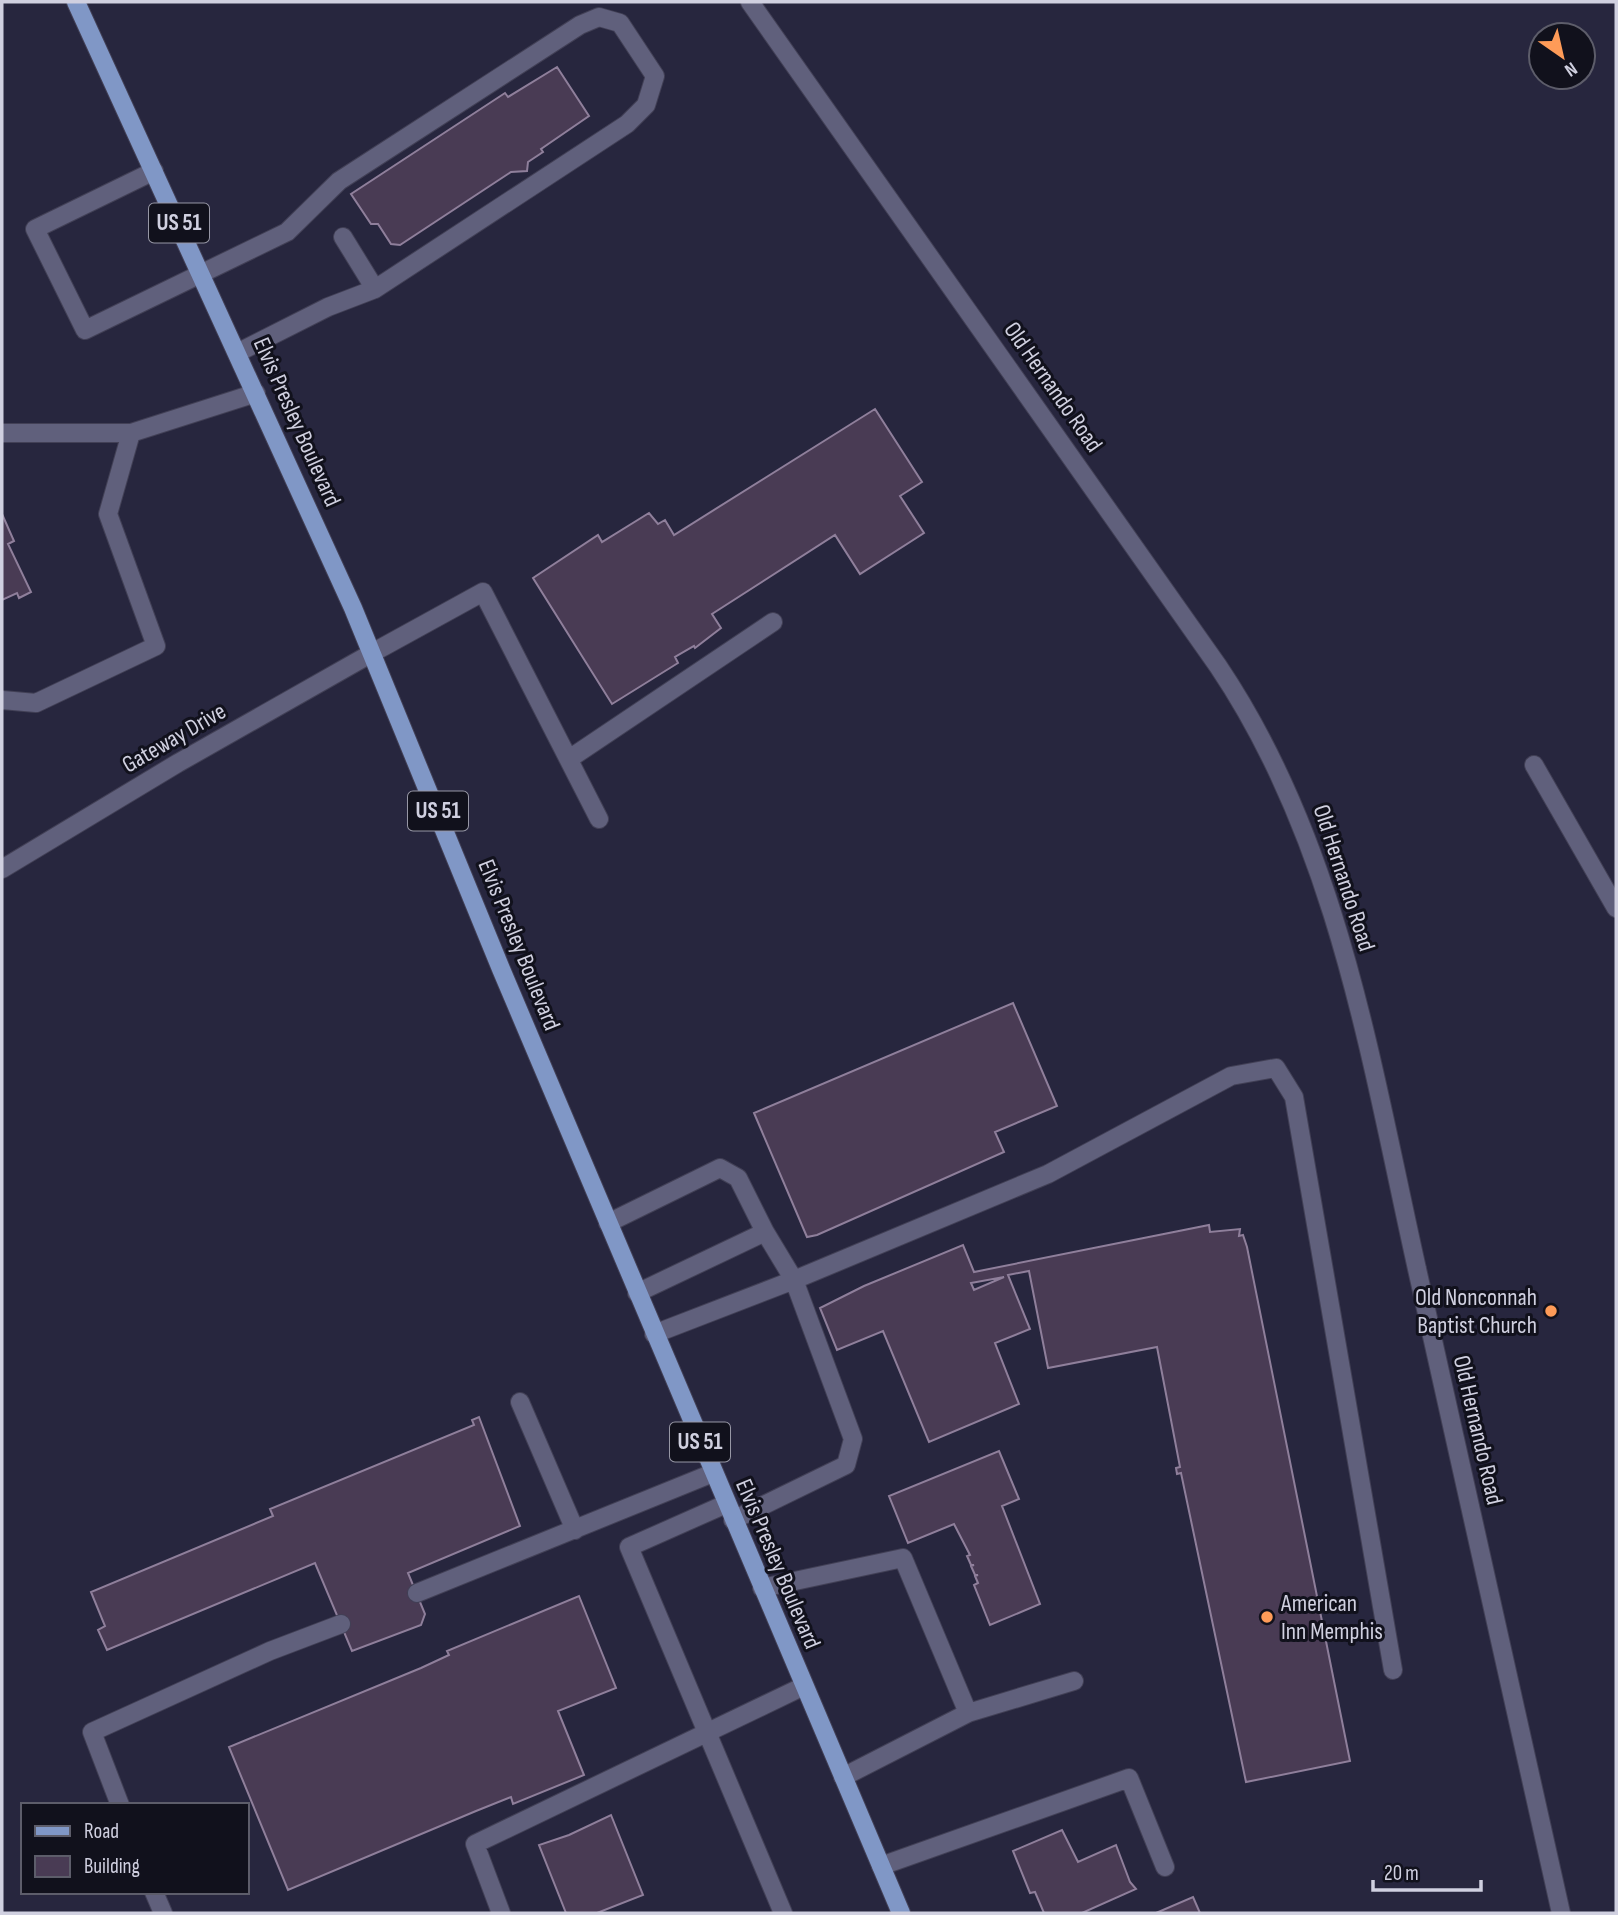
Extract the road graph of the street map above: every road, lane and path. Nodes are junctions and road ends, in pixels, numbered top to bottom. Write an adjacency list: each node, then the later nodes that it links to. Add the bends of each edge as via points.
1 (76, 2): 3 (main road, Elvis Presley Boulevard / US 51)
2 (750, 2): 45 (street, Old Hernando Road, via 1218,666 1252,716 1290,792 1311,847 1363,1029)
3 (154, 171): 5 (main road, Elvis Presley Boulevard / US 51); 5 (street, via 34,229 85,330)
4 (343, 237): 6 (street)
5 (202, 274): 6 (street, via 287,232 339,180 569,32 600,17 620,23 655,76 646,105 627,124); 7 (main road, Elvis Presley Boulevard / US 51)
6 (375, 289): 7 (street)
7 (239, 352): 8 (main road, Elvis Presley Boulevard / US 51)
8 (256, 393): 10 (street); 12 (main road, Elvis Presley Boulevard / US 51)
9 (2, 433): 10 (street)
10 (131, 433): 13 (street, via 108,514 156,646 36,703)
11 (773, 622): 14 (street)
12 (372, 653): 14 (street, Gateway Drive, via 483,592); 17 (street, Gateway Drive); 19 (main road, Elvis Presley Boulevard / US 51)
13 (2, 700)
14 (569, 759): 16 (street)
15 (1534, 765): 18 (street)
16 (599, 819)
17 (2, 869)
18 (1616, 908)
19 (608, 1223): 20 (street, via 720,1168 738,1178); 22 (main road, Elvis Presley Boulevard / US 51)
20 (765, 1232): 21 (street); 22 (street)
21 (794, 1280): 23 (street); 26 (street, via 853,1439 845,1465); 31 (street, via 1048,1174 1231,1076 1276,1068 1294,1097)
22 (637, 1293): 23 (main road, Elvis Presley Boulevard / US 51)
23 (654, 1334): 25 (main road, Elvis Presley Boulevard / US 51)
24 (520, 1402): 27 (street)
25 (713, 1472): 26 (main road, Elvis Presley Boulevard / US 51); 27 (street)
26 (730, 1512): 28 (main road, Elvis Presley Boulevard / US 51); 35 (street, via 629,1547)
27 (575, 1530): 29 (street)
28 (762, 1587): 33 (main road, Elvis Presley Boulevard / US 51); 34 (street, via 903,1558)
29 (417, 1593)
30 (341, 1623): 37 (street, via 92,1732)
31 (1394, 1670)
32 (1074, 1681): 34 (street)
33 (804, 1686): 35 (street); 36 (main road, Elvis Presley Boulevard / US 51)
34 (968, 1713): 36 (street)
35 (709, 1731): 42 (street, via 475,1844); 43 (street)
36 (843, 1777): 38 (main road, Elvis Presley Boulevard / US 51)
37 (119, 1803)
38 (881, 1866): 39 (street, via 1129,1778); 44 (main road, Elvis Presley Boulevard / US 51)
39 (1165, 1867)
40 (155, 1894): 41 (street)
41 (163, 1913)
42 (501, 1913)
43 (783, 1913)
44 (901, 1913)
45 (1561, 1913)

